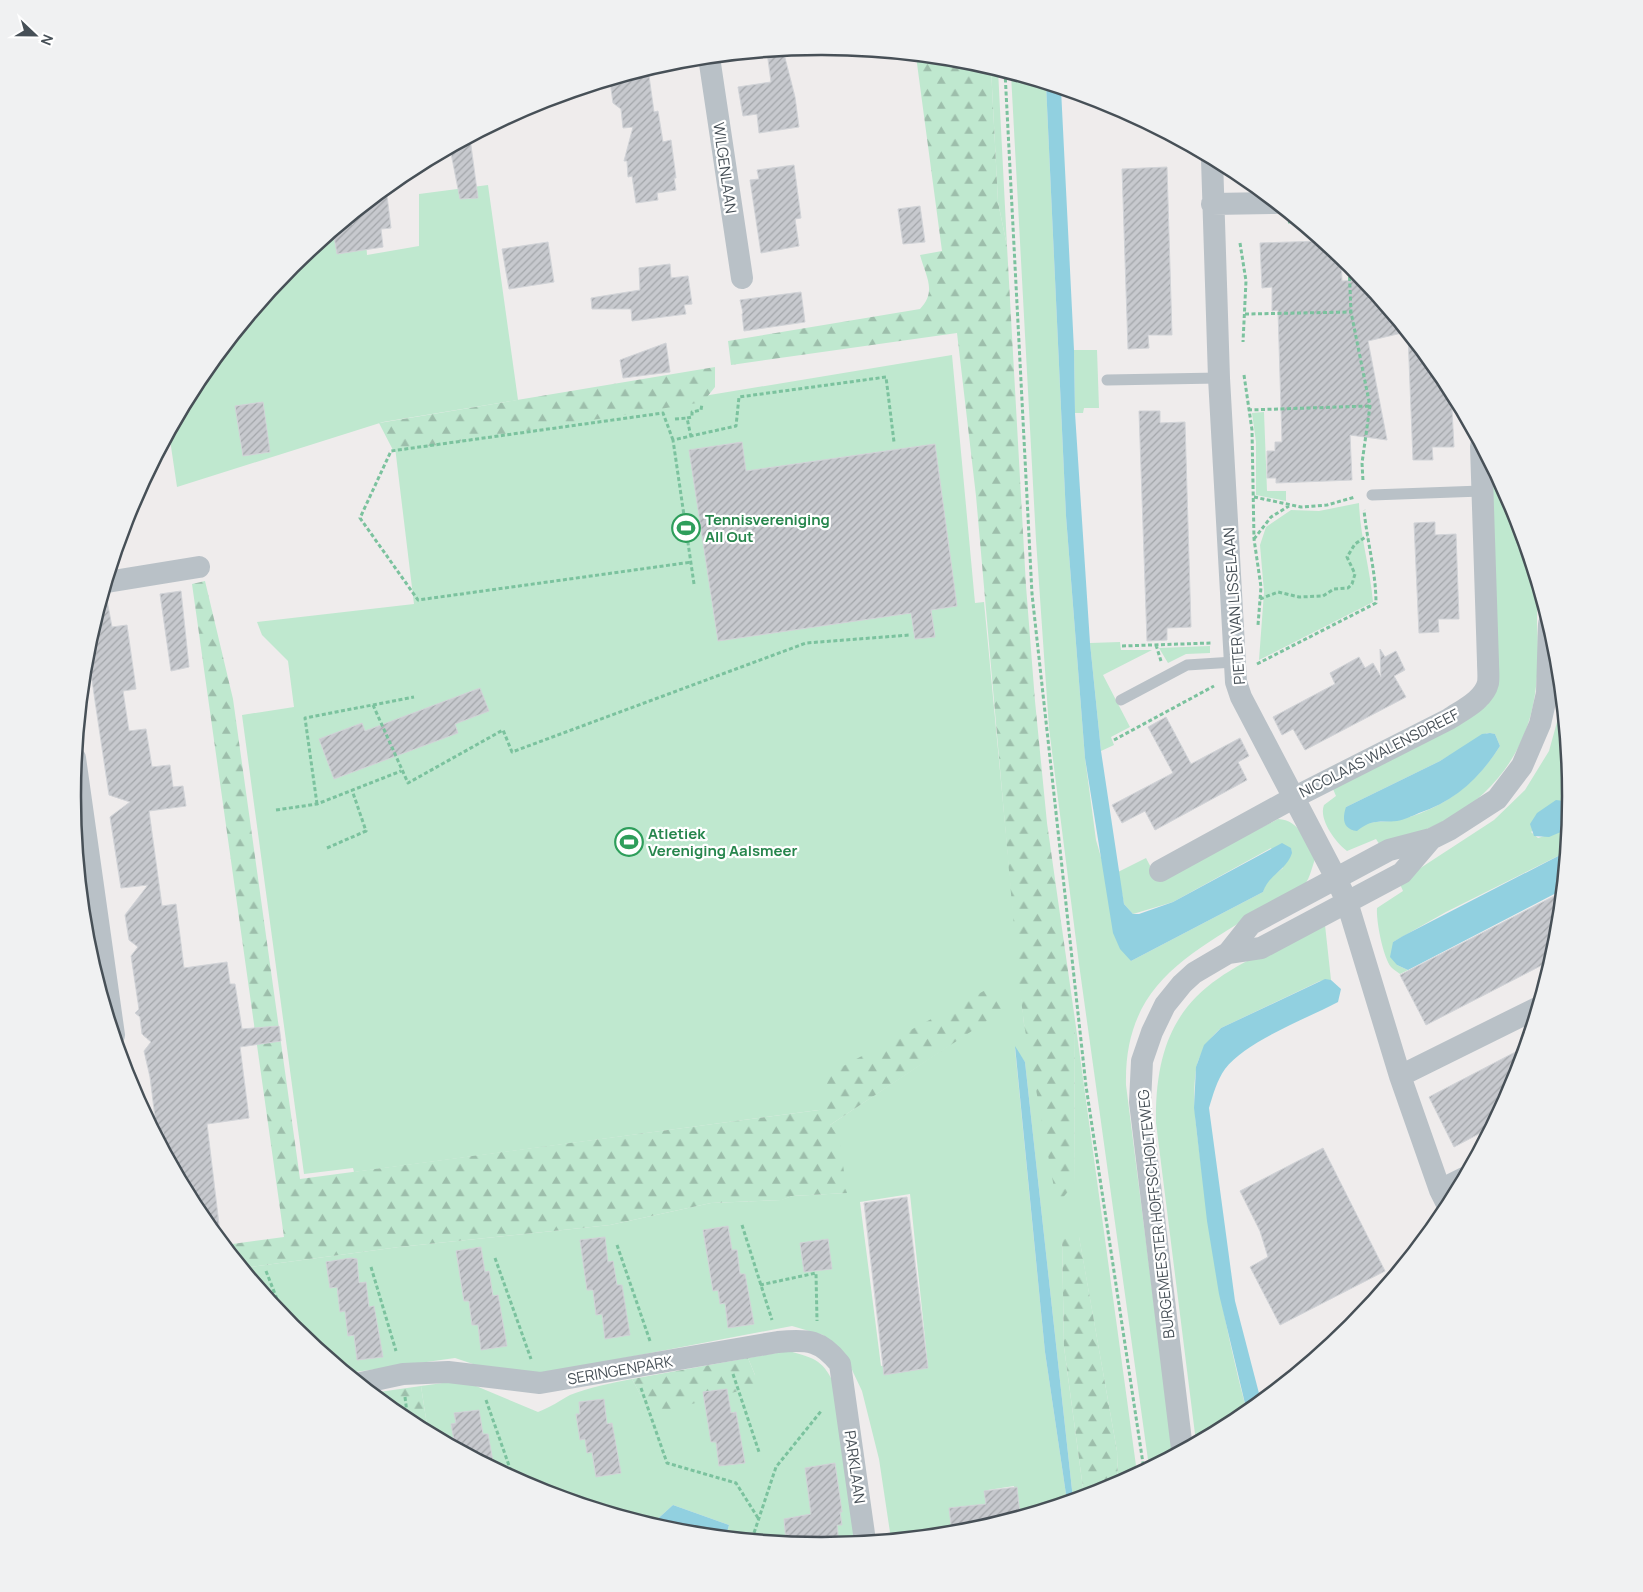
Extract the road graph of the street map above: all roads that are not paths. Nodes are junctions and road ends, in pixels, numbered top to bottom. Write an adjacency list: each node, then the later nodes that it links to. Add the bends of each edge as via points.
1 (710, 64): 5 (street, WILGENLAAN)
2 (1214, 168): 4 (street, PIETER VAN LISSELAAN)
3 (1266, 203): 4 (street)
4 (1223, 204): 6 (street, PIETER VAN LISSELAAN)
5 (742, 278)
6 (1219, 378): 7 (lane); 14 (street, PIETER VAN LISSELAAN)
7 (1107, 380)
8 (1481, 459): 9 (street, NICOLAAS WALENSDREEF)
9 (1481, 491): 10 (lane); 17 (street, NICOLAAS WALENSDREEF, via 1488,684 1469,706 1449,719)
10 (1368, 495)
11 (199, 567): 12 (street)
12 (113, 581)
13 (1548, 652): 18 (street, BURGEMEESTER HOFFSCHOLTEWEG, via 1547,693 1540,724 1522,766 1497,799)
14 (1234, 660): 15 (lane, via 1187,666); 17 (street, PIETER VAN LISSELAAN, via 1241,698)
15 (1121, 700)
16 (81, 795): 23 (street)
17 (1295, 797): 19 (street, NICOLAAS WALENSDREEF); 20 (street, PIETER VAN LISSELAAN)
18 (1431, 839): 20 (street, BURGEMEESTER HOFFSCHOLTEWEG, via 1389,850); 21 (street, BURGEMEESTER HOFFSCHOLTEWEG, via 1402,873)
19 (1160, 871)
20 (1336, 878): 21 (street); 22 (street, BURGEMEESTER HOFFSCHOLTEWEG, via 1251,924)
21 (1347, 902): 22 (street, BURGEMEESTER HOFFSCHOLTEWEG, via 1262,948); 25 (street)
22 (1228, 953): 29 (street, BURGEMEESTER HOFFSCHOLTEWEG, via 1194,974 1165,1005 1142,1061 1140,1102)
23 (109, 997)
24 (1530, 1012): 25 (street)
25 (1400, 1076): 26 (street)
26 (1444, 1198)
27 (367, 1382): 28 (street, SERINGENPARK, via 403,1374 448,1372 540,1383 795,1340 817,1342 830,1351 840,1364)
28 (844, 1393): 30 (street, PARKLAAN)
29 (1181, 1444)
30 (864, 1535)

